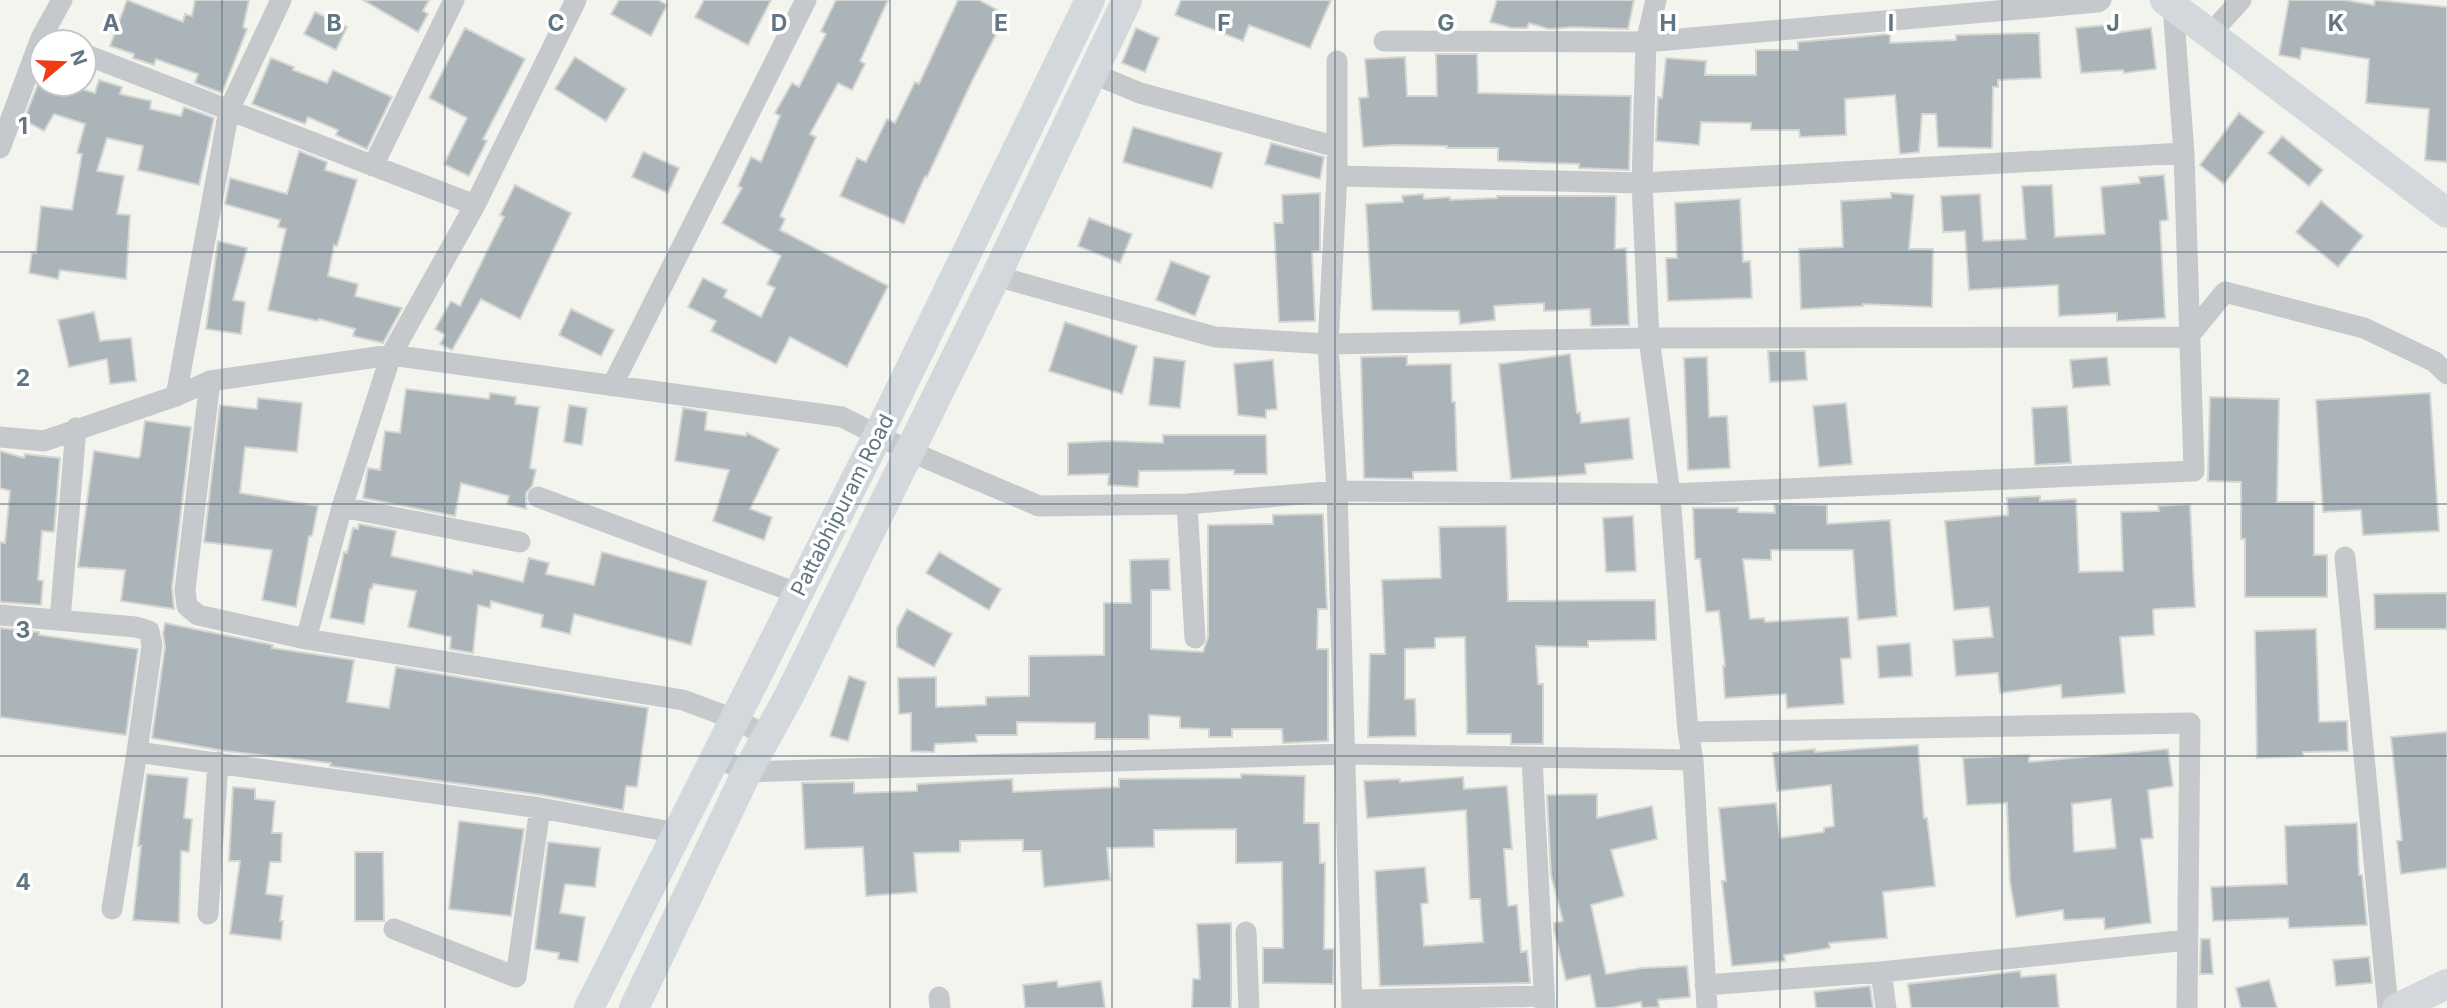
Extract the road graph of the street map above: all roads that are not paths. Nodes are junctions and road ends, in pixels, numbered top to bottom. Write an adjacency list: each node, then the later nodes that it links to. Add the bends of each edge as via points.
1 (62, 0): 12 (street)
2 (281, 0): 20 (street)
3 (454, 0): 24 (street)
4 (806, 0): 36 (street)
5 (1090, 0): 39 (street, Pattabhipuram Road)
6 (1127, 0): 18 (street, Pattabhipuram Road)
7 (1656, 0): 15 (street)
8 (2101, 0): 15 (street)
9 (2241, 0): 13 (street)
10 (570, 2): 27 (street)
11 (2169, 3): 13 (street); 23 (street)
12 (52, 28)
13 (2211, 33): 28 (street)
14 (1384, 41): 15 (street)
15 (1646, 42): 26 (street)
16 (98, 59): 20 (street)
17 (1337, 61): 22 (street)
18 (1094, 74): 22 (street, via 1140,93); 29 (street, Pattabhipuram Road)
19 (28, 84): 21 (street)
20 (229, 110): 24 (street); 37 (street)
21 (0, 148)
22 (1337, 148): 25 (street)
23 (2184, 153): 26 (street); 30 (street)
24 (373, 166): 27 (street)
25 (1337, 176): 26 (street); 32 (street)
26 (1642, 183): 31 (street)
27 (475, 205): 33 (street)
28 (2447, 213)
29 (996, 276): 32 (street, via 1215,337); 41 (street, Pattabhipuram Road)
30 (2188, 337): 31 (street); 34 (street, via 2225,292 2364,328 2435,362); 43 (street, via 2194,471)
31 (1649, 338): 32 (street); 43 (street)
32 (1328, 344): 42 (street)
33 (391, 355): 35 (street); 36 (street); 46 (street)
34 (2447, 374)
35 (211, 381): 37 (street); 53 (street, via 185,590 187,606 198,615)
36 (612, 386): 39 (street, via 842,417)
37 (176, 396): 38 (street)
38 (76, 428): 40 (street, via 44,441); 51 (street)
39 (878, 435): 41 (street); 49 (street, Pattabhipuram Road)
40 (0, 437)
41 (909, 450): 45 (street, via 1038,506); 56 (street, Pattabhipuram Road)
42 (1337, 491): 43 (street); 45 (street); 58 (street)
43 (1670, 494): 55 (street)
44 (538, 497): 49 (street)
45 (1187, 503): 52 (street)
46 (342, 508): 47 (street); 53 (street)
47 (520, 542)
48 (2345, 557): 82 (street)
49 (797, 593): 54 (street, Pattabhipuram Road)
50 (0, 615): 51 (street)
51 (60, 620): 57 (street, via 149,631 152,645)
52 (1195, 638)
53 (306, 639): 54 (street, via 683,700)
54 (734, 719): 56 (street); 59 (street, Pattabhipuram Road)
55 (1688, 732): 61 (street); 70 (street, via 2190,723)
56 (768, 736): 63 (street, Pattabhipuram Road)
57 (137, 752): 62 (street); 66 (street)
58 (1345, 754): 60 (street); 63 (street); 75 (street)
59 (715, 756): 63 (street); 65 (street, Pattabhipuram Road)
60 (1532, 758): 61 (street); 74 (street)
61 (1693, 760): 73 (street)
62 (218, 762): 64 (street); 67 (street)
63 (747, 772): 77 (street, Pattabhipuram Road)
64 (540, 808): 65 (street); 68 (street, via 516,977)
65 (677, 833): 76 (street, Pattabhipuram Road)
66 (112, 909)
67 (208, 914)
68 (394, 929)
69 (1246, 932): 78 (street)
70 (2187, 940): 71 (street); 81 (street)
71 (1881, 972): 73 (street); 80 (street)
72 (2447, 984): 83 (street)
73 (1705, 985): 79 (street)
74 (1545, 1002): 75 (street)
75 (1352, 1004)
76 (589, 1008)
77 (634, 1008)
78 (1249, 1008)
79 (1707, 1008)
80 (1886, 1008)
81 (2187, 1008)
82 (2388, 1008)
83 (2397, 1008)

